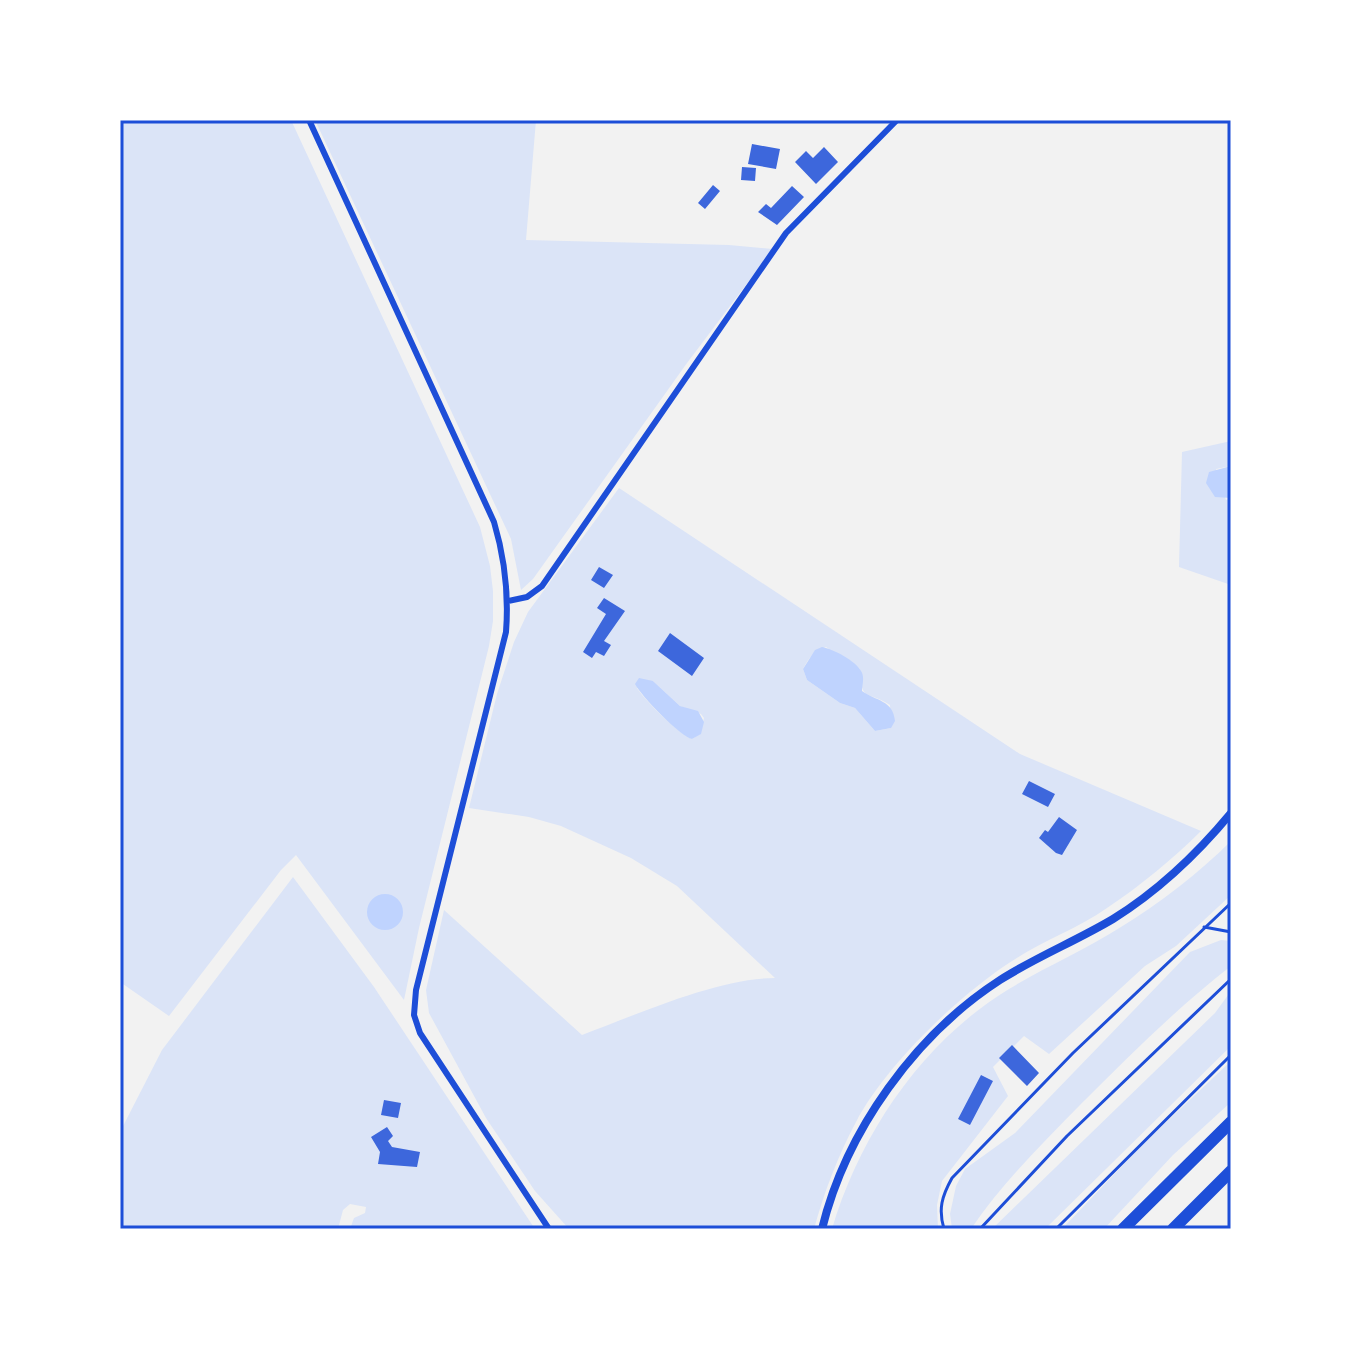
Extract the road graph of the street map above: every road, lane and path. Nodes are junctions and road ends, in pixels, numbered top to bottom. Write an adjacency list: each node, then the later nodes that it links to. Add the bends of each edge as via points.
1 (309, 120): 3 (street, via 494,522)
2 (897, 120): 3 (street, via 786,233 542,586 527,597)
3 (508, 601): 12 (street, via 506,632 414,1015 420,1033)
4 (1231, 813): 13 (street, via 1150,894 998,982 936,1033 874,1111 842,1172)
5 (1231, 903): 6 (lane)
6 (1204, 927): 7 (lane); 14 (lane, via 952,1178 942,1197)
7 (1231, 932)
8 (1231, 979): 15 (lane, via 1067,1136)
9 (1231, 1055): 16 (lane)
10 (1231, 1122): 17 (highway)
11 (1231, 1171): 18 (highway)
12 (549, 1229)
13 (822, 1229)
14 (944, 1229)
15 (980, 1229)
16 (1056, 1229)
17 (1123, 1229)
18 (1173, 1229)

